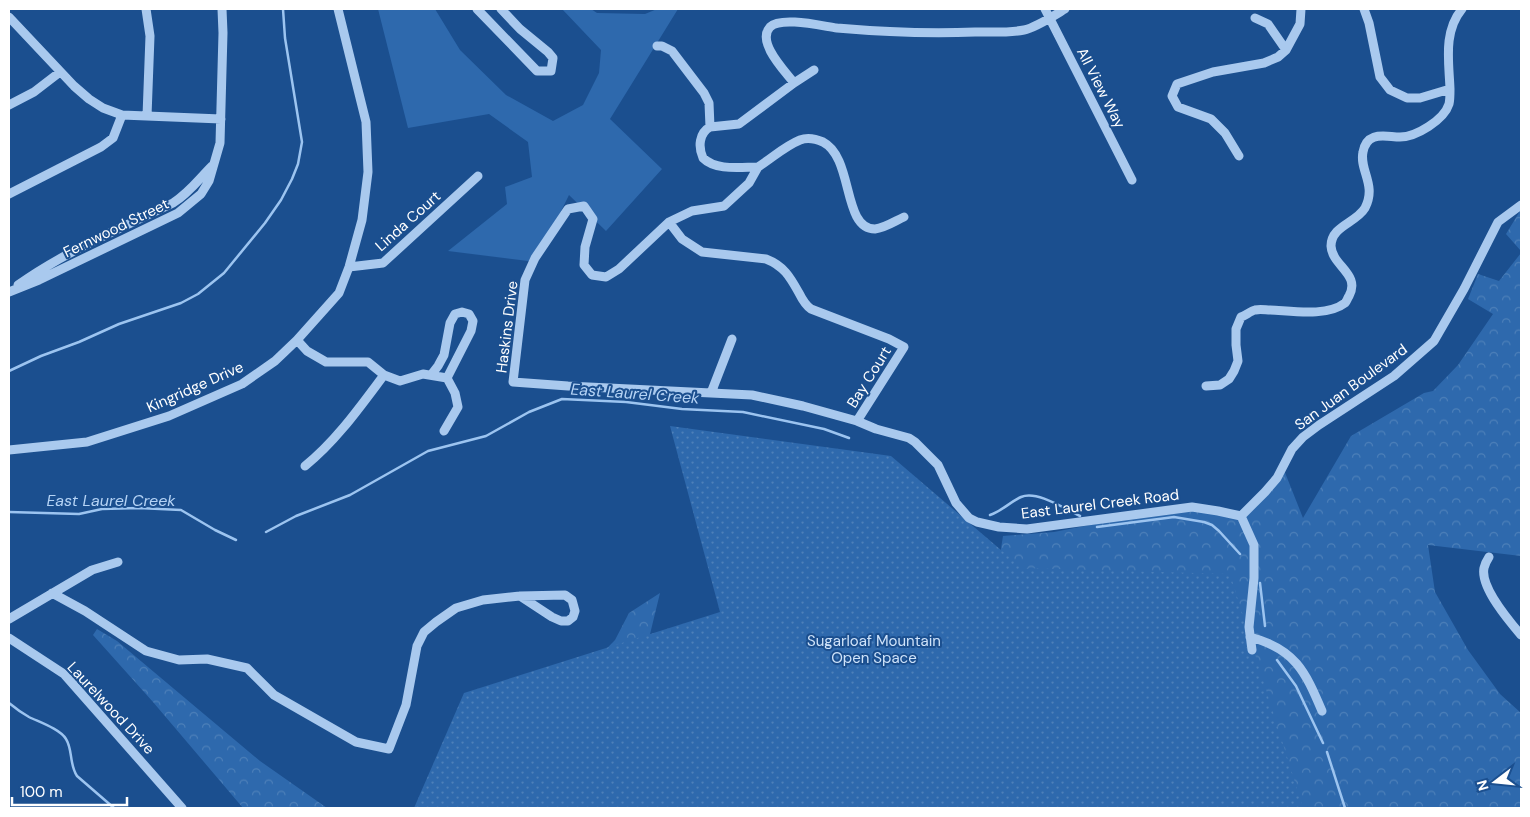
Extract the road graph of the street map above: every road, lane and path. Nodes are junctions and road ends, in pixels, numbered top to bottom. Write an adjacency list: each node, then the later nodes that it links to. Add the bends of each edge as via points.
1 (146, 9): 22 (street, via 150,36)
2 (222, 9): 23 (street, Fernwood Street)
3 (338, 9): 33 (street, Kingridge Drive, via 366,122 368,172 362,220)
4 (477, 9): 5 (street, via 537,71 551,71 553,58)
5 (501, 9)
6 (1045, 9): 12 (street, All View Way)
7 (1065, 9): 12 (street)
8 (1301, 9): 15 (street, via 1300,24)
9 (1364, 9): 19 (street, via 1380,77 1390,90 1407,98 1420,98)
10 (1462, 9): 19 (street, via 1453,21 1450,34)
11 (9, 17): 17 (street)
12 (1050, 17): 18 (street, via 1026,30 937,33 837,28 791,22 770,26 766,42 770,52); 28 (street, All View Way)
13 (1255, 18): 15 (street, via 1268,24)
14 (657, 46): 24 (street, via 672,51 704,93 709,103)
15 (1286, 50): 25 (street, via 1264,63 1213,72 1177,84 1172,96 1178,107 1210,119 1225,134)
16 (814, 70): 18 (street)
17 (60, 72): 20 (street, via 34,92); 21 (street, via 88,100)
18 (794, 83): 24 (street, via 739,124)
19 (1450, 89): 41 (street, via 1449,105 1440,119 1430,126 1407,136 1378,136 1366,145 1363,160 1369,193 1365,207 1357,218 1335,233 1331,245 1336,260 1351,281 1352,291 1346,302 1323,312 1256,310 1241,317 1236,329 1238,361 1230,379 1220,385)
20 (9, 105)
21 (122, 115): 22 (street); 29 (street, via 112,138 101,147)
22 (147, 116): 23 (street)
23 (221, 119): 34 (street, Fernwood Street, via 220,143 214,164 182,198 81,248)
24 (710, 127): 26 (street, via 700,144 706,161 721,166)
25 (1239, 156)
26 (758, 167): 31 (street, via 799,140 812,138 832,148 839,160 859,222 864,226 881,228); 32 (street, Haskins Drive, via 749,182 724,206 692,211)
27 (478, 176): 33 (street, Linda Court, via 383,263)
28 (1132, 180)
29 (9, 194)
30 (1521, 205): 47 (street, San Juan Boulevard, via 1498,222 1434,341 1394,376 1303,437 1292,449 1277,478)
31 (904, 217)
32 (669, 222): 40 (street, Haskins Drive, via 619,270 606,277 592,275 584,265 593,219 584,206 568,208 535,258 525,280); 43 (street, Bay Court, via 682,239 702,252 776,262 811,309 904,347)
33 (349, 267): 36 (street, Kingridge Drive, via 339,293)
34 (9, 292)
35 (732, 339): 42 (street)
36 (297, 340): 37 (street, via 307,351 326,362 368,362); 45 (street, Kingridge Drive, via 275,362 242,384 168,416 87,442)
37 (384, 375): 38 (street, via 400,380); 46 (street, via 343,428)
38 (431, 375): 39 (street); 39 (street, via 444,355 450,323 455,314 462,312 469,314 473,322 471,331)
39 (447, 378): 44 (street, via 455,392 458,407)
40 (513, 382): 42 (street, East Laurel Creek Road)
41 (1206, 386)
42 (711, 393): 43 (street, East Laurel Creek Road, via 752,395)
43 (858, 421): 47 (street, East Laurel Creek Road, via 915,442 938,465 963,512 978,522 1027,529 1192,507)
44 (444, 431)
45 (9, 450)
46 (304, 466)
47 (1241, 516): 54 (street, via 1254,544)
48 (1489, 557): 53 (street, via 1484,569 1486,585)
49 (118, 562): 50 (street, via 92,570)
50 (52, 593): 51 (street, via 146,651 179,660 207,659 247,668 274,695 347,737 389,749 406,705 424,632 456,608 483,600); 52 (street)
51 (520, 596): 51 (street, via 565,595 572,600 575,611 568,621 561,621)
52 (9, 619)
53 (1521, 635)
54 (1250, 637): 56 (street); 57 (street, via 1285,653 1300,666)
55 (9, 638): 58 (street, Laurelwood Drive, via 64,674)
56 (1252, 650)
57 (1322, 711)
58 (182, 808)

